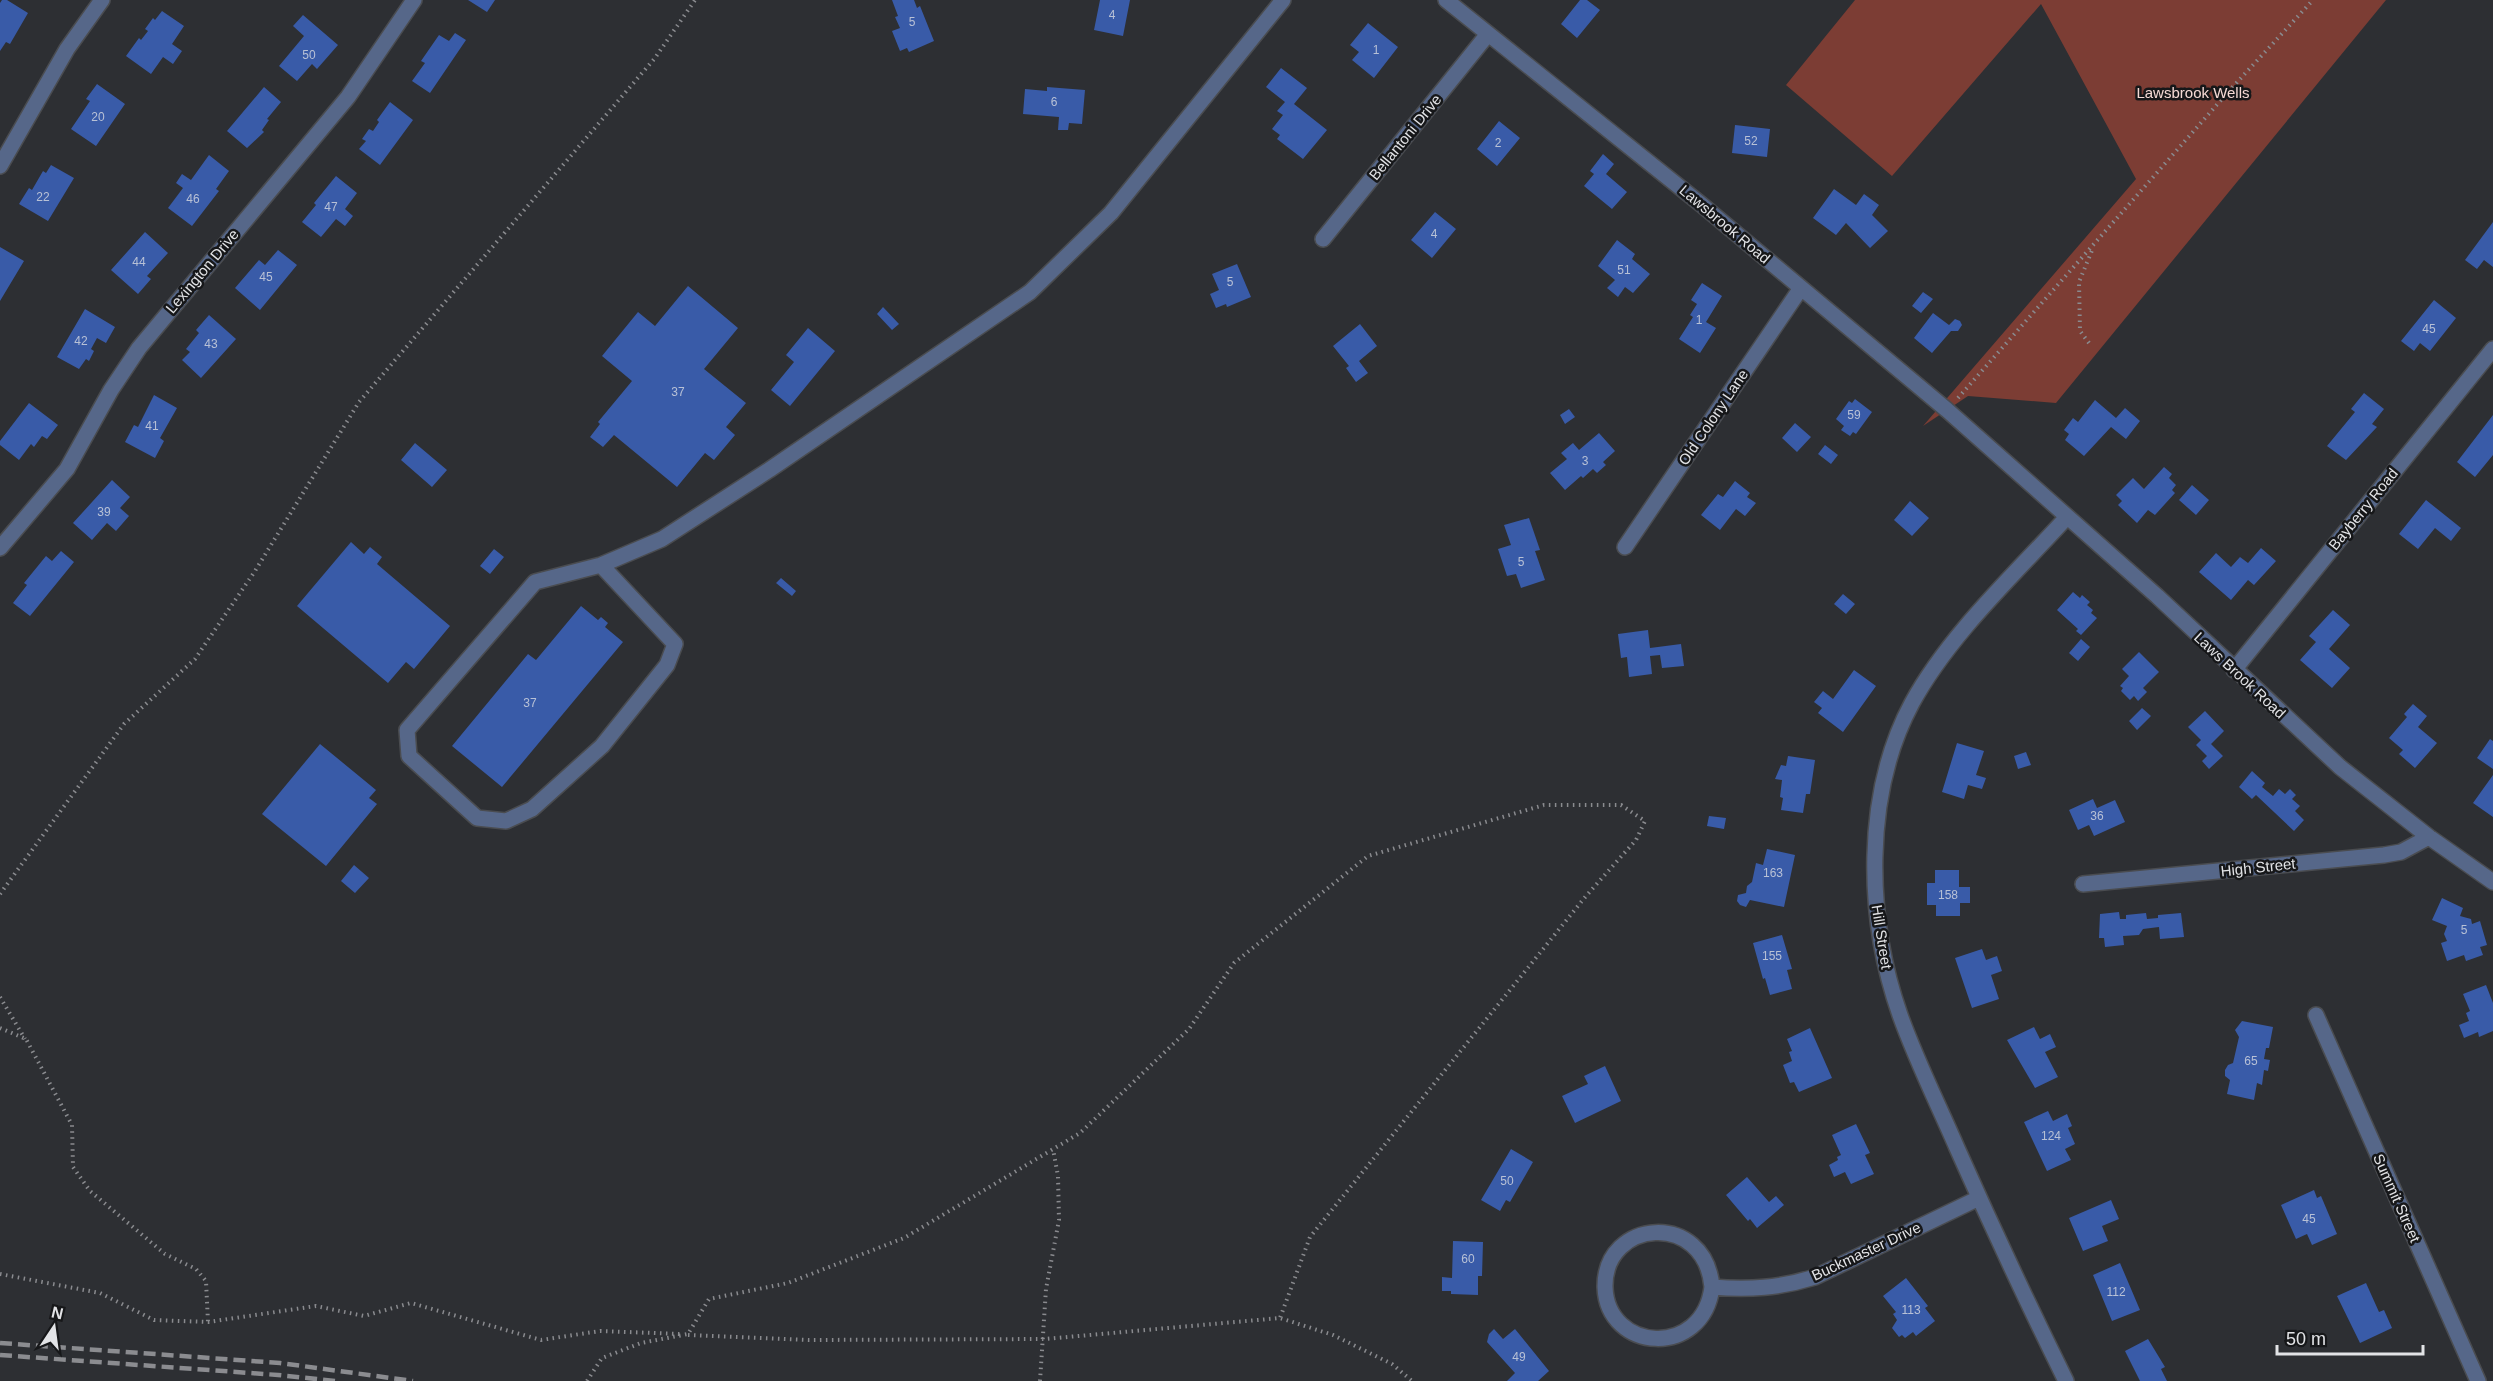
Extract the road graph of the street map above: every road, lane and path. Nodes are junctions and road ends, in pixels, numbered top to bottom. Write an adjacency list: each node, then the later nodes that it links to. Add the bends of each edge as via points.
1 (102, 0): 8 (street, via 67,49)
2 (414, 0): 18 (street, Lexington Drive, via 348,97 140,348 111,390 67,469)
3 (695, 0): 24 (path, via 655,58 359,402 255,571 195,659 124,724)
4 (1283, 0): 19 (street, via 1111,213 1030,292 769,470 662,538)
5 (1446, 0): 7 (street, Lawsbrook Road)
6 (2313, 0): 10 (path)
7 (1488, 34): 9 (street, Bellantoni Drive); 11 (street, Lawsbrook Road)
8 (0, 166)
9 (1323, 239)
10 (2095, 243): 12 (path, via 2079,282 2079,331); 14 (path)
11 (1801, 288): 14 (street, Lawsbrook Road); 17 (street, Old Colony Lane)
12 (2089, 343)
13 (2493, 349): 20 (street, Bayberry Road)
14 (1947, 410): 15 (street, Lawsbrook Road)
15 (1998, 455): 16 (street, Laws Brook Road)
16 (2067, 517): 20 (street, Laws Brook Road); 30 (street, Hill Street, via 1930,673 1899,732 1876,836 1877,904 1892,989 1912,1046)
17 (1625, 547)
18 (0, 548)
19 (602, 565): 19 (street, via 535,582 408,730 409,756 477,818 506,821 532,809 602,746 667,665 675,644)
20 (2234, 670): 21 (street, Laws Brook Road, via 2340,767)
21 (2429, 837): 22 (street, Laws Brook Road); 23 (street, High Street, via 2401,852 2384,855)
22 (2493, 882)
23 (2083, 884)
24 (0, 894)
25 (0, 997): 28 (path)
26 (2316, 1015): 41 (street, Summit Street)
27 (0, 1028): 28 (path)
28 (26, 1039): 34 (path, via 72,1125 73,1167 90,1191 165,1254 196,1269 206,1281)
29 (1053, 1149): 33 (path, via 1080,1133 1189,1029 1234,963 1368,856 1544,806 1621,805 1645,821 1636,840 1586,896 1310,1237); 35 (path, via 904,1238 788,1283 709,1299); 36 (path, via 1059,1220 1046,1289)
30 (1979, 1198): 32 (street, Buckmaster Drive, via 1815,1277 1765,1289); 40 (street, Hill Street)
31 (0, 1274): 34 (path, via 100,1293 154,1320)
32 (1712, 1287): 32 (street, via 1707,1263 1697,1248 1682,1238 1659,1232 1625,1244 1610,1263 1605,1287 1611,1310 1626,1328 1659,1339 1682,1334 1700,1319)
33 (1280, 1318): 36 (path); 39 (path, via 1333,1335 1392,1364)
34 (208, 1322): 35 (path, via 316,1306 364,1316 411,1303 541,1340 600,1331)
35 (688, 1335): 36 (path, via 809,1340); 37 (path, via 641,1343 602,1358)
36 (1045, 1339): 38 (path)
37 (587, 1381)
38 (1040, 1381)
39 (1412, 1381)
40 (2067, 1381)
41 (2478, 1381)

